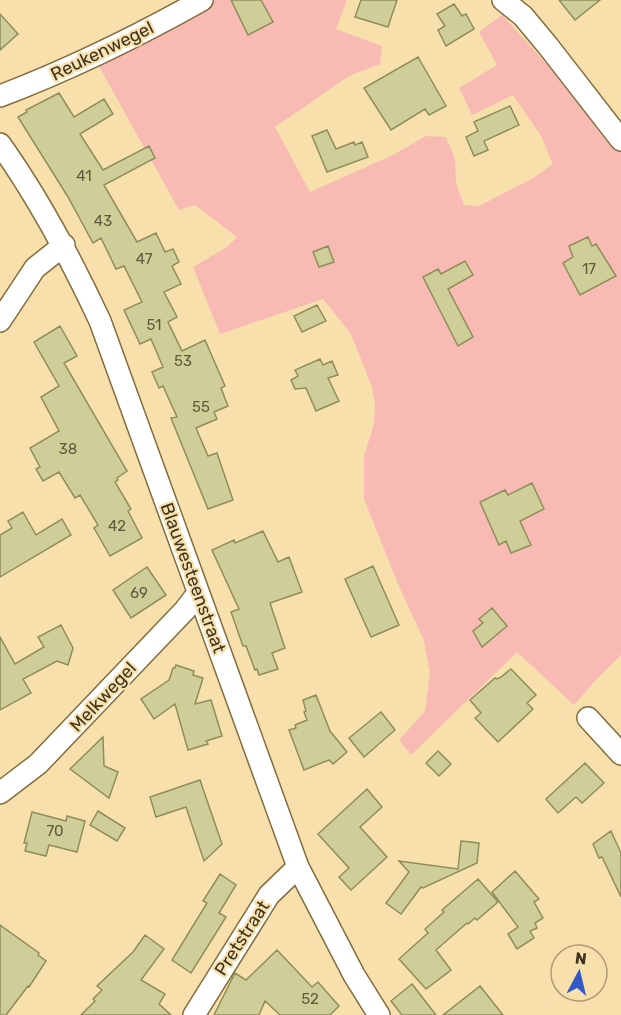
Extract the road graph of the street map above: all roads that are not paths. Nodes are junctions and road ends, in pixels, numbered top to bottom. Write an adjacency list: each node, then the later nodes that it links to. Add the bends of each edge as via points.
1 (202, 0): 3 (street, Reukenwegel, via 59,74)
2 (502, 0): 4 (street, via 523,16 549,46)
3 (0, 96)
4 (621, 140)
5 (0, 144): 6 (street, Blauwesteenstraat)
6 (64, 245): 7 (street, via 35,268); 8 (street, Blauwesteenstraat, via 100,321)
7 (0, 321)
8 (198, 593): 11 (street, Melkwegel, via 38,764); 12 (street, Blauwesteenstraat)
9 (588, 718): 10 (street)
10 (621, 754)
11 (0, 793)
12 (298, 867): 13 (street, Pretstraat, via 269,895); 14 (street, Blauwesteenstraat)
13 (194, 1015)
14 (379, 1015)

